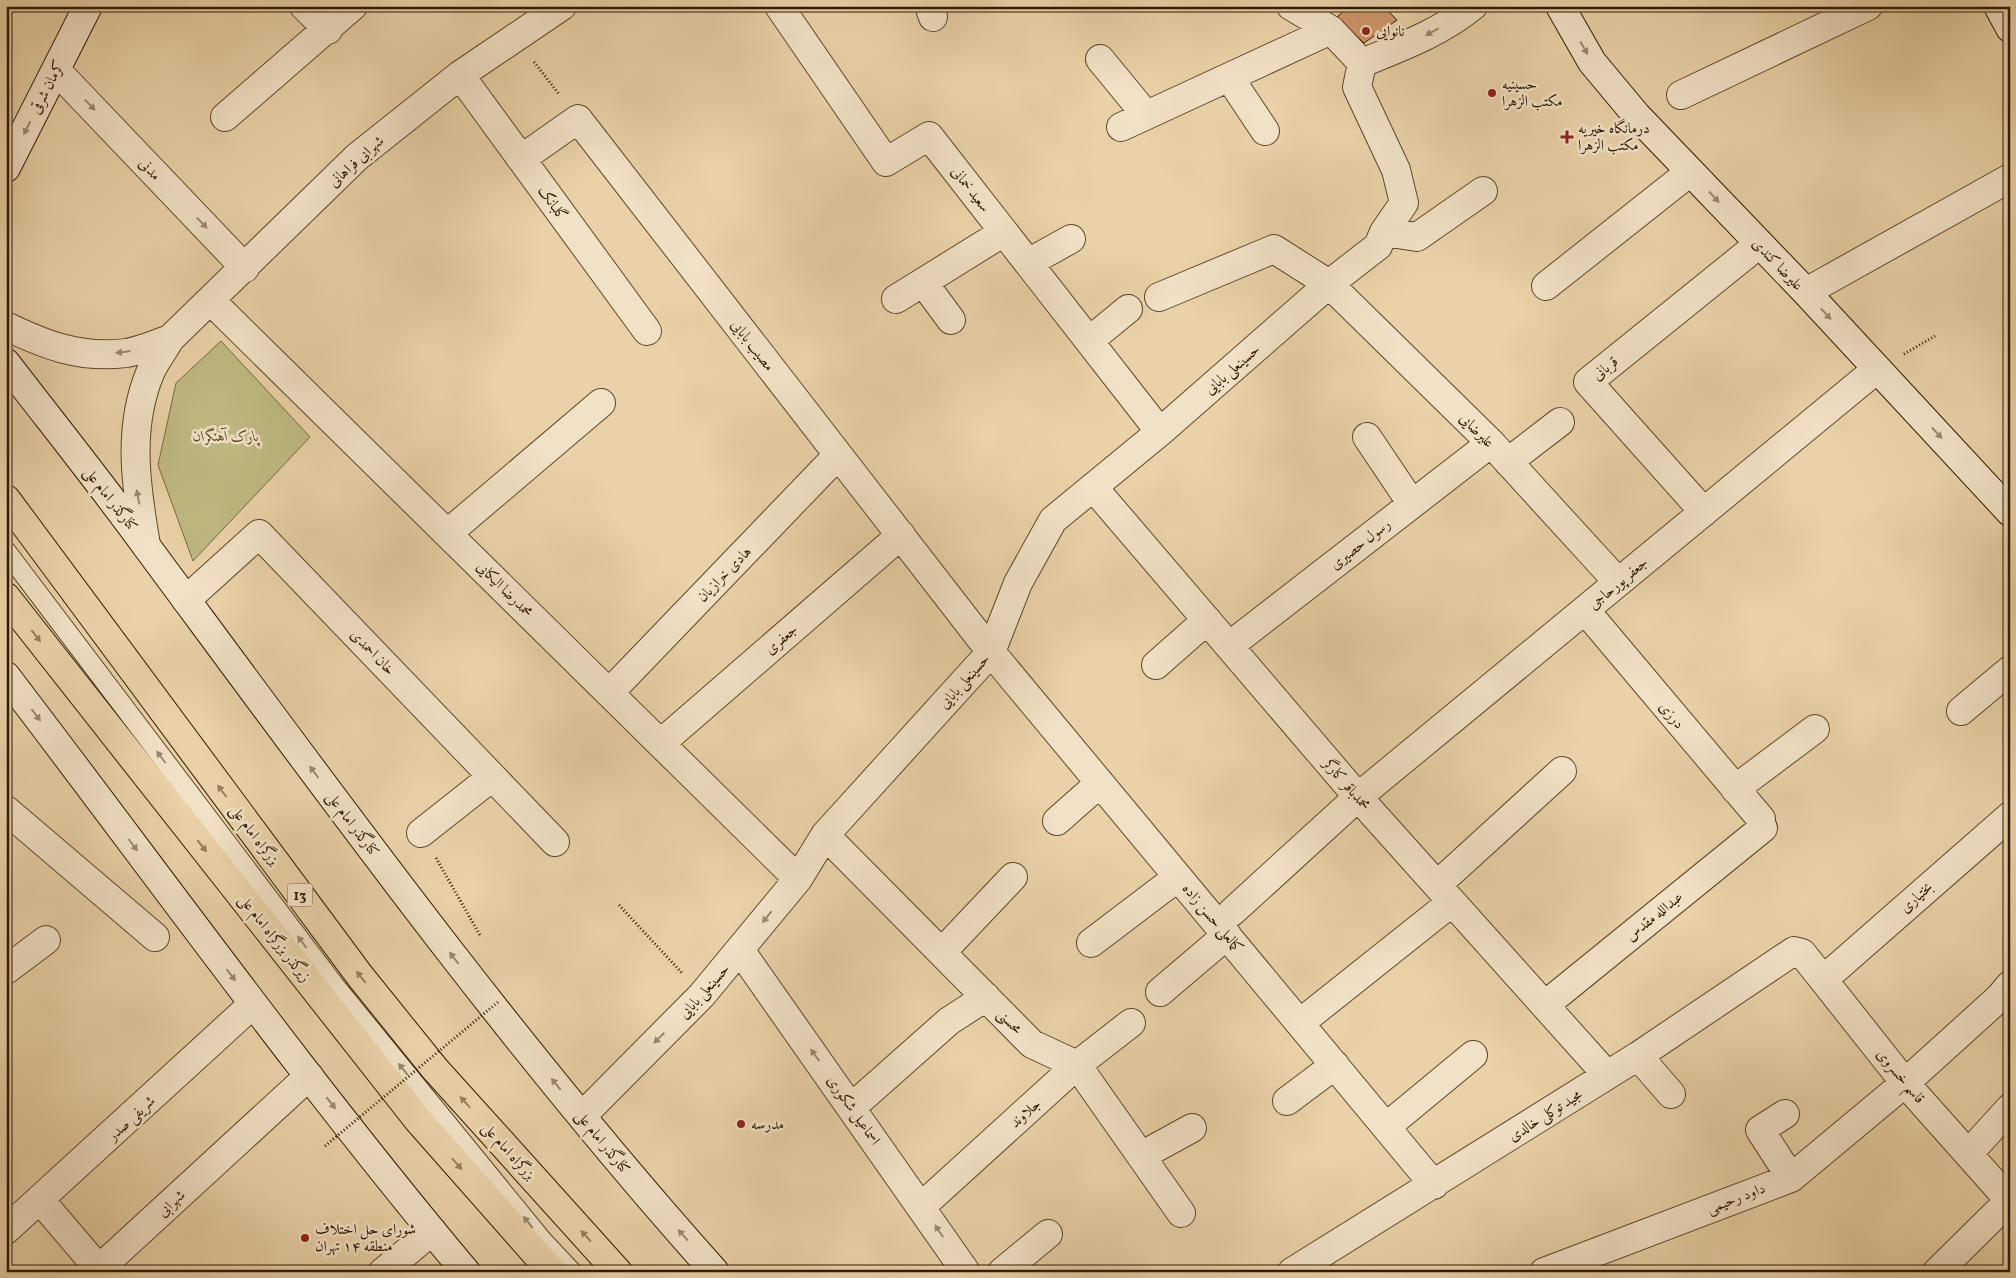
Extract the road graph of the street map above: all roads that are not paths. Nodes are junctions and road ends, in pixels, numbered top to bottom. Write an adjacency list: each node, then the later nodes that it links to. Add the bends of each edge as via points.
1 (88, 6): 16 (street, کرمان شرقی)
2 (304, 6): 12 (street)
3 (353, 6): 12 (street)
4 (562, 6): 17 (street, شهرابی فراهانی)
5 (779, 6): 29 (street, سعید خمانی, via 886,162 929,136)
6 (1291, 6): 13 (street)
7 (1473, 6): 15 (street, one-way to 15, via 1457,19 1416,41)
8 (1560, 6): 26 (street, علیرضا کندی, one-way to 26, via 1592,62)
9 (1868, 6): 19 (street)
10 (1998, 6): 11 (street)
11 (2010, 28)
12 (328, 30): 21 (street)
13 (1331, 30): 15 (street); 18 (street)
14 (1100, 59): 20 (street)
15 (1362, 62): 31 (street, حسینعلی بابایی, via 1356,87 1396,170 1404,203)
16 (56, 70): 25 (street, کرمان شرقی, one-way to 25); 34 (street, مدنی, one-way to 34)
17 (460, 75): 24 (street, گلبانک); 34 (street, شهرابی فراهانی, via 357,157)
18 (1229, 77): 20 (street); 23 (street)
19 (1681, 95)
20 (1146, 115): 22 (street)
21 (225, 117)
22 (1121, 127)
23 (1265, 131)
24 (522, 159): 45 (street, گلبانک); 55 (street, مصیب بابایی, via 578,119)
25 (6, 168)
26 (1690, 172): 32 (street, علیرضا کندی, one-way to 32); 37 (street)
27 (2010, 178): 38 (street)
28 (1484, 191): 31 (street, via 1417,237)
29 (1004, 232): 33 (street, سعید خمانی); 35 (street)
30 (1071, 239): 33 (street)
31 (1381, 239): 36 (street, حسینعلی بابایی)
32 (1759, 244): 38 (street, علیرضا کندی); 59 (street, قربانی, via 1588,382)
33 (1028, 263): 47 (street, سعید خمانی)
34 (245, 268): 41 (street, شهرابی فراهانی)
35 (924, 282): 40 (street); 43 (street)
36 (1329, 284): 39 (street, علیرضایی, via 1274,250); 52 (street, حسینعلی بابایی); 54 (street, علیرضایی)
37 (1546, 286)
38 (1806, 292): 49 (street, علیرضا کندی, one-way to 49)
39 (1159, 297)
40 (896, 299)
41 (210, 300): 46 (street, شهرابی فراهانی); 61 (street, محمدرضا الیکایی)
42 (1128, 309): 47 (street)
43 (951, 320)
44 (6, 326): 46 (street, شهرابی فراهانی, one-way to 44, via 126,353 80,354 44,344)
45 (646, 332)
46 (170, 340): 63 (street, شهرابی فراهانی, one-way to 46, via 135,481 135,443 150,372)
47 (1089, 341): 52 (street, سعید خمانی)
48 (6, 363): 63 (street, کنارگذر امام علی)
49 (1877, 368): 59 (street, جعفر پورحاجی); 60 (street, علیرضا کندی, one-way to 60)
50 (600, 403): 61 (street)
51 (1560, 422): 54 (street, رسول حصیری)
52 (1160, 432): 56 (street, حسینعلی بابایی)
53 (1367, 437): 58 (street)
54 (1500, 452): 58 (street, رسول حصیری); 65 (street, علیرضایی)
55 (838, 455): 62 (street, مصیب بابایی); 75 (street, هادی خرازیان)
56 (1093, 487): 69 (street, محمدباقر کارگر); 71 (street, حسینعلی بابایی, via 1053,520 1018,583)
57 (6, 499): 142 (highway, بزرگراه امام علی / 13, one-way to 57, via 435,1069 360,976)
58 (1412, 504): 70 (street, رسول حصیری)
59 (1704, 512): 65 (street, جعفر پورحاجی)
60 (2010, 512)
61 (448, 532): 75 (street, محمدرضا الیکایی)
62 (901, 535): 71 (street, مصیب بابایی); 78 (street, جعفری)
63 (146, 545): 67 (street, کنارگذر امام علی)
64 (6, 551): 141 (lane, one-way to 64, via 542,1240 335,986)
65 (1618, 582): 68 (street, جعفر پورحاجی)
66 (6, 597): 140 (highway, زیرگذر بزرگراه امام علی, one-way to 140, via 418,1120)
67 (186, 600): 80 (street, خان احمدی, via 259,534); 123 (street, کنارگذر امام علی, one-way to 67, via 443,944)
68 (1585, 610): 82 (street, درزی); 83 (street, جعفر پورحاجی)
69 (1207, 620): 70 (street, محمدباقر کارگر); 72 (street)
70 (1229, 646): 83 (street, محمدباقر کارگر)
71 (991, 652): 81 (street, کمالعلی حسن زاده); 89 (street, حسینعلی بابایی)
72 (1156, 665)
73 (2010, 670): 76 (street)
74 (6, 676): 107 (street, one-way to 107)
75 (610, 692): 78 (street, محمدرضا الیکایی)
76 (1961, 711)
77 (1815, 729): 82 (street)
78 (661, 743): 93 (street, محمدرضا الیکایی)
79 (1562, 771): 94 (street)
80 (492, 776): 88 (street); 90 (street, خان احمدی)
81 (1100, 784): 86 (street); 91 (street, کمالعلی حسن زاده)
82 (1735, 789): 87 (street, درزی)
83 (1358, 797): 94 (street, محمدباقر کارگر); 95 (street, جعفر پورحاجی)
84 (6, 810): 96 (street)
85 (2010, 816): 103 (street, بختیاری)
86 (1058, 821)
87 (1762, 823): 108 (street, عبدالله مقدس)
88 (421, 833)
89 (825, 835): 93 (street, حسینعلی بابایی); 101 (street, محسنی)
90 (555, 842)
91 (1178, 876): 95 (street, کمالعلی حسن زاده); 98 (street)
92 (1013, 877): 101 (street)
93 (798, 879): 99 (street, حسینعلی بابایی, one-way to 99)
94 (1444, 893): 108 (street, محمدباقر کارگر); 109 (street)
95 (1229, 924): 105 (street, جعفر پورحاجی); 109 (street, کمالعلی حسن زاده)
96 (155, 938)
97 (46, 940): 102 (street)
98 (1092, 943)
99 (740, 950): 120 (street, اسماعیل شکوری, one-way to 99); 123 (street, حسینعلی بابایی, one-way to 123, via 702,995)
100 (1794, 951): 103 (street, قاسم خسروی, via 1802,953); 112 (street, مجید توکلی خالدی)
101 (942, 952): 106 (street, محسنی)
102 (6, 970)
103 (1824, 979): 117 (street, قاسم خسروی)
104 (2010, 985): 117 (street, داود رحیمی)
105 (1160, 992)
106 (986, 997): 113 (street, محسنی, via 1032,1044); 120 (street, via 949,1021)
107 (254, 1004): 116 (street); 130 (street, شریفی صدر)
108 (1545, 1005): 115 (street, محمدباقر کارگر)
109 (1300, 1023): 114 (street, کمالعلی حسن زاده)
110 (1131, 1024): 113 (street, جلاوند)
111 (1473, 1054): 124 (street)
112 (1638, 1056): 115 (street, مجید توکلی خالدی); 118 (street)
113 (1076, 1065): 127 (street, محسنی); 132 (street, جلاوند)
114 (1335, 1065): 119 (street); 124 (street, کمالعلی حسن زاده)
115 (1607, 1075): 129 (street, مجید توکلی خالدی)
116 (310, 1076): 130 (street, شهرابی, via 99,1269); 135 (street, one-way to 135)
117 (1905, 1083): 126 (street, قاسم خسروی); 128 (street, داود رحیمی)
118 (1671, 1094)
119 (1287, 1101)
120 (852, 1107): 132 (street, اسماعیل شکوری)
121 (2010, 1108): 126 (street)
122 (1785, 1114): 128 (street, via 1760,1130)
123 (582, 1116): 143 (street, کنارگذر امام علی, one-way to 123, via 639,1187)
124 (1386, 1127): 129 (street, کمالعلی حسن زاده)
125 (1192, 1128): 127 (street)
126 (1969, 1153): 131 (street, قاسم خسروی)
127 (1141, 1156): 133 (street, محسنی)
128 (1791, 1178): 137 (street, داود رحیمی)
129 (1434, 1185): 146 (street, مجید توکلی خالدی)
130 (41, 1201): 134 (street, شریفی صدر)
131 (2010, 1201): 147 (street)
132 (922, 1206): 144 (street, اسماعیل شکوری, one-way to 132)
133 (1181, 1213)
134 (6, 1230)
135 (432, 1231): 138 (street); 139 (street)
136 (1048, 1234): 145 (street)
137 (1546, 1271)
138 (383, 1272)
139 (466, 1272)
140 (552, 1272)
141 (572, 1272)
142 (618, 1272)
143 (715, 1272)
144 (966, 1272)
145 (1002, 1272)
146 (1292, 1272)
147 (1937, 1272)

